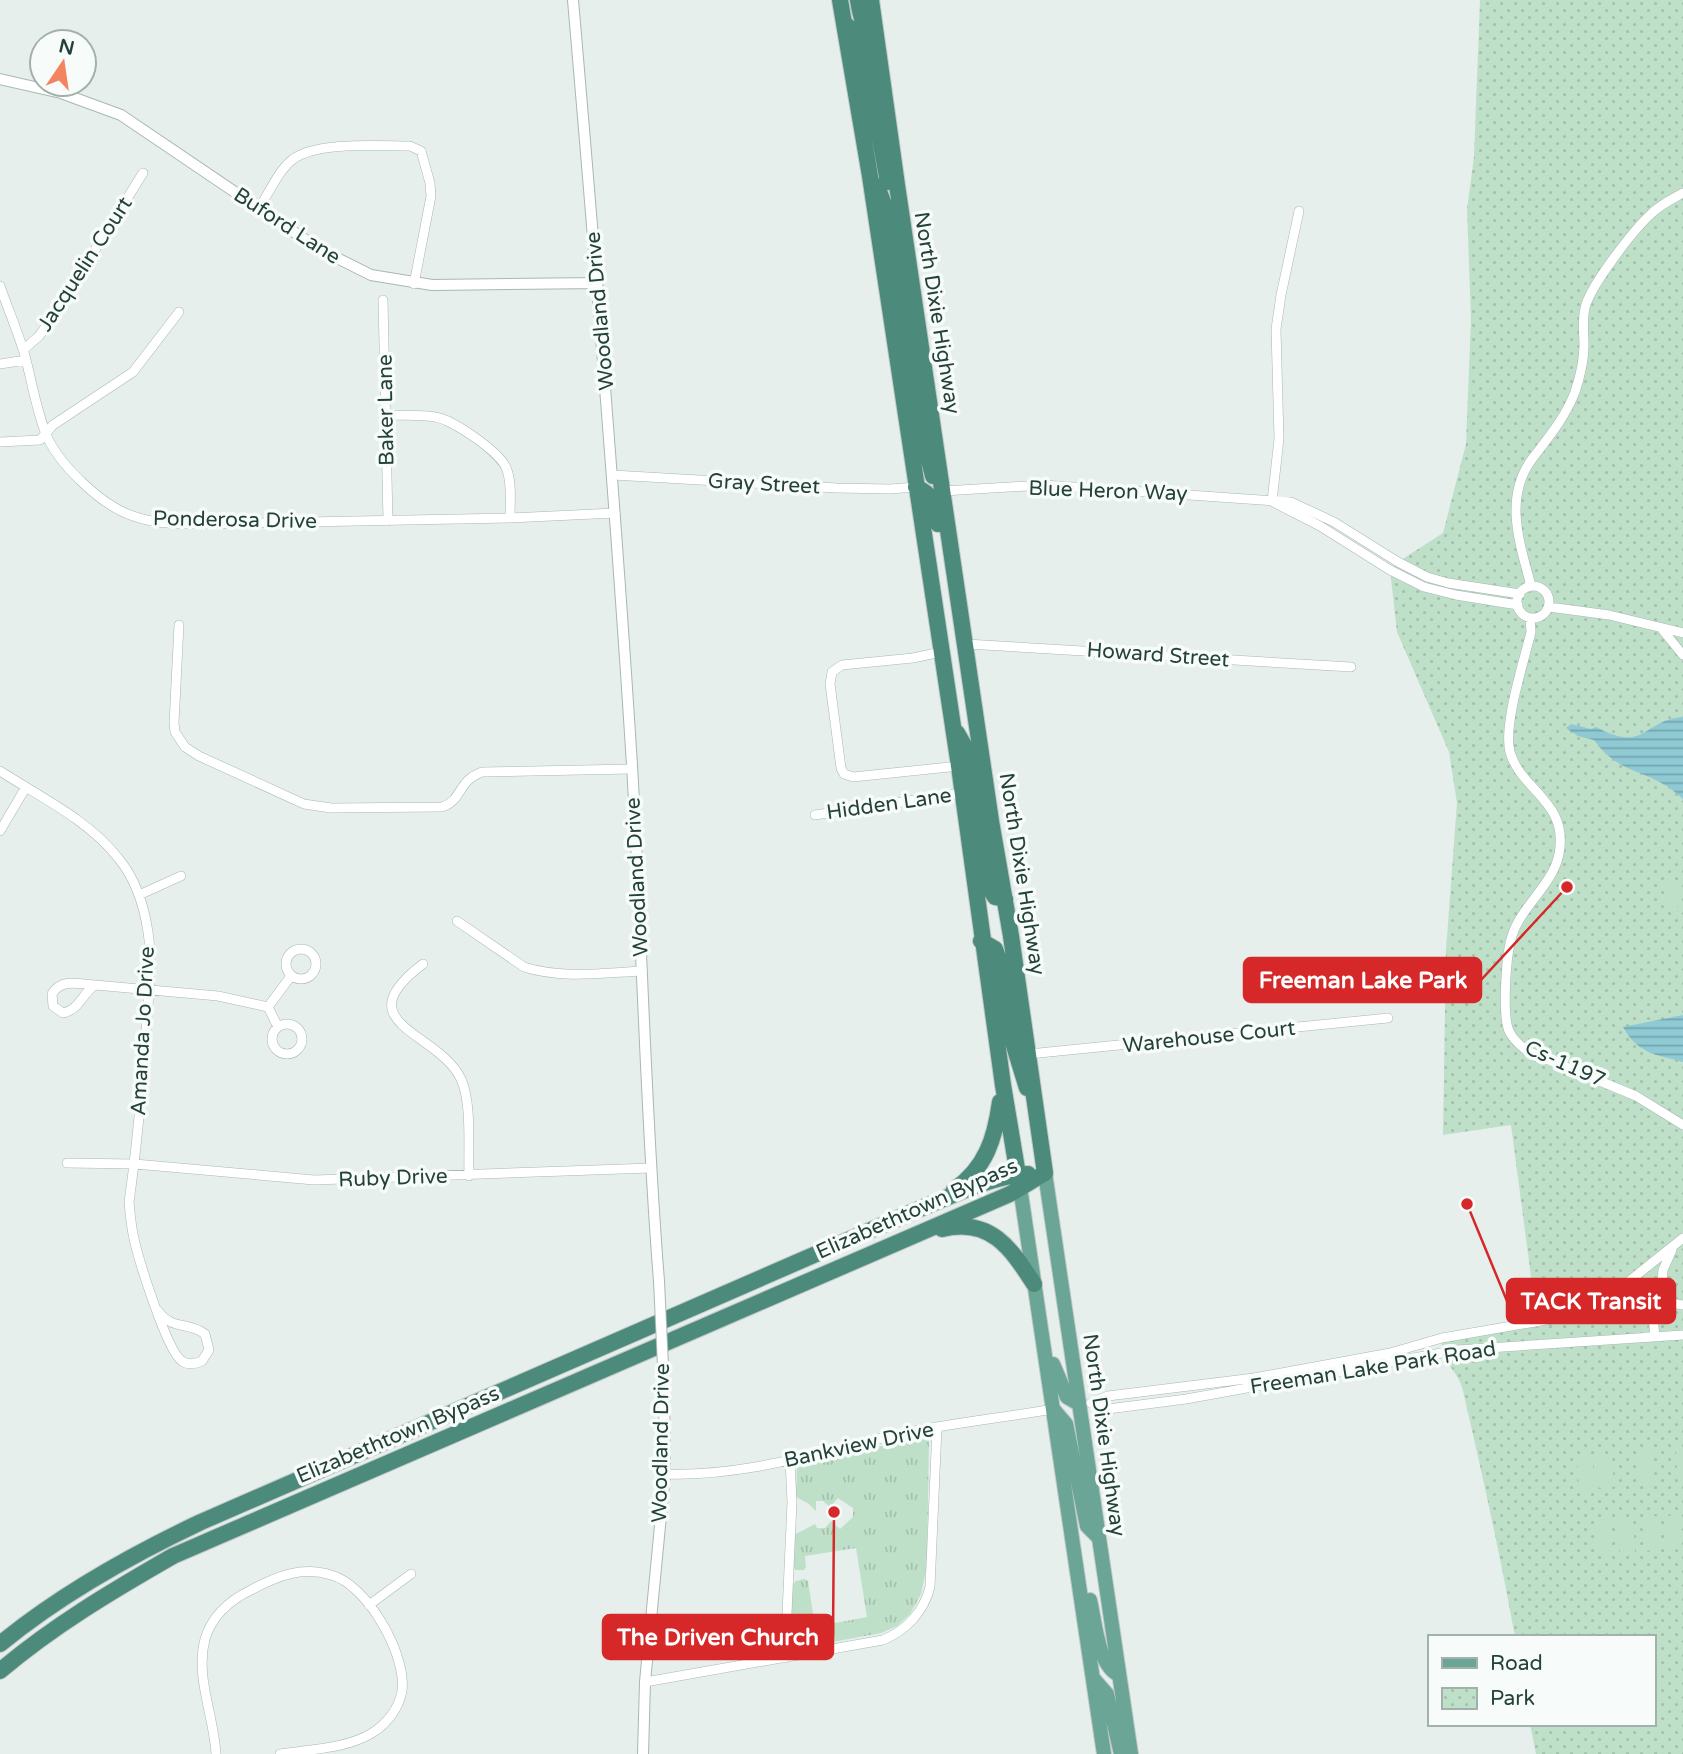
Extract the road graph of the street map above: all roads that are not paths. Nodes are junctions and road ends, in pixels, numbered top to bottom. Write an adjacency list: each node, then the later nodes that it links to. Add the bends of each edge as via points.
1 (573, 0): 15 (street, Woodland Drive)
2 (840, 0): 5 (highway)
3 (858, 0): 6 (highway, via 866,31)
4 (872, 0): 6 (highway, North Dixie Highway)
5 (844, 23): 9 (highway); 13 (highway, via 862,43 892,200)
6 (879, 44): 13 (highway, North Dixie Highway)
7 (0, 79): 11 (street, Buford Lane, via 61,93 121,115)
8 (143, 173): 19 (street, Jacquelin Court, via 57,311)
9 (870, 176): 26 (highway); 27 (highway, via 887,212 928,461)
10 (1683, 193): 32 (street, via 1645,219 1587,300 1583,360 1574,394 1516,491 1515,515)
11 (258, 210): 14 (street, Buford Lane, via 332,257 372,275); 14 (street, via 294,158 340,145 411,146 421,152 431,196)
12 (1299, 211): 28 (street, via 1276,329 1279,439)
13 (903, 227): 27 (highway, North Dixie Highway)
14 (414, 284): 15 (street, Buford Lane)
15 (598, 284): 25 (street, Woodland Drive)
16 (0, 286): 19 (street, Ponderosa Drive)
17 (383, 300): 22 (street, Baker Lane)
18 (178, 312): 23 (street, via 133,372)
19 (23, 349): 20 (street, Ponderosa Drive)
20 (26, 360): 21 (street); 23 (street, Ponderosa Drive)
21 (0, 364)
22 (386, 415): 30 (street, via 446,420 503,460 508,471); 31 (street, Baker Lane)
23 (46, 434): 24 (street, via 37,440); 31 (street, Ponderosa Drive, via 67,466 97,496 132,516 172,524)
24 (0, 442)
25 (612, 475): 26 (street, Gray Street, via 807,487); 29 (street, Woodland Drive)
26 (916, 487): 41 (highway); 48 (highway, via 933,499 967,711)
27 (943, 491): 28 (street, Blue Heron Way, via 1044,485); 40 (highway, North Dixie Highway)
28 (1272, 501): 33 (street, Blue Heron Way, via 1291,502 1334,522 1427,577); 34 (street, Blue Heron Way, via 1424,587)
29 (615, 513): 30 (street, Ponderosa Drive); 46 (street, Woodland Drive)
30 (510, 518): 31 (street, Ponderosa Drive)
31 (388, 521)
32 (1529, 587): 33 (street); 35 (street, via 1544,590)
33 (1520, 594): 34 (street)
34 (1518, 605): 36 (street)
35 (1549, 607): 36 (street, via 1542,616); 38 (street)
36 (1530, 618): 69 (street, Cs-1197, via 1531,632 1510,727 1510,751 1520,771 1551,808 1560,852 1553,872 1512,936 1506,980 1508,1029 1527,1051 1636,1096)
37 (178, 625): 46 (street, via 174,723 178,740 199,756 304,804 442,807 454,800 466,781 482,772)
38 (1661, 628): 39 (street); 42 (street)
39 (1683, 633)
40 (965, 644): 43 (street, Howard Street); 48 (highway, North Dixie Highway)
41 (941, 652): 44 (highway); 45 (street, via 842,665 832,672 841,768 853,777)
42 (1683, 655)
43 (1351, 667)
44 (953, 724): 45 (highway); 55 (highway, via 970,754 990,890)
45 (959, 766): 50 (highway)
46 (632, 769): 59 (street, Woodland Drive)
47 (0, 771): 49 (street, Amanda Jo Drive)
48 (986, 784): 55 (highway, North Dixie Highway)
49 (26, 788): 52 (street); 54 (street, Amanda Jo Drive, via 102,841 129,873)
50 (962, 793): 51 (street, Hidden Lane); 57 (highway)
51 (815, 815)
52 (0, 831)
53 (181, 876): 54 (street)
54 (139, 895): 62 (street, Amanda Jo Drive, via 148,931)
55 (1005, 899): 66 (highway, North Dixie Highway)
56 (457, 922): 59 (street, via 536,971 554,975)
57 (981, 941): 67 (highway); 68 (highway, via 995,949 998,957 1020,1070)
58 (423, 964): 74 (street, via 398,986 392,1010 402,1026 447,1060 460,1077 467,1105)
59 (642, 971): 72 (street, Woodland Drive)
60 (291, 976): 63 (street)
61 (95, 985): 61 (street, via 61,985 52,994 53,1006 69,1012); 62 (street)
62 (149, 989): 63 (street); 71 (street, Amanda Jo Drive)
63 (268, 1007): 65 (street)
64 (1388, 1018): 66 (street, Warehouse Court)
65 (278, 1027)
66 (1029, 1054): 68 (highway, North Dixie Highway)
67 (1003, 1085): 75 (highway); 76 (highway, via 996,1129 985,1158 950,1194)
68 (1035, 1098): 73 (highway, North Dixie Highway)
69 (1683, 1125)
70 (67, 1163): 71 (street, Ruby Drive)
71 (135, 1164): 74 (street, Ruby Drive, via 314,1180); 84 (street, Amanda Jo Drive, via 131,1225)
72 (652, 1168): 74 (street, Ruby Drive); 92 (street, Woodland Drive, bridge)
73 (1045, 1173): 75 (highway, Elizabethtown Bypass); 88 (main road, North Dixie Highway)
74 (469, 1176)
75 (1019, 1181): 76 (highway, Elizabethtown Bypass, via 982,1184); 77 (highway, Elizabethtown Bypass); 79 (main road)
76 (916, 1210): 97 (highway, Elizabethtown Bypass, via 172,1536 86,1583)
77 (912, 1236): 79 (highway, via 955,1226 982,1229 1007,1245); 99 (highway, Elizabethtown Bypass, via 173,1556 76,1614)
78 (1680, 1240): 80 (street, via 1667,1259); 83 (street, via 1605,1299)
79 (1034, 1287): 88 (main road, via 1045,1300 1058,1380 1067,1396); 89 (main road)
80 (1661, 1293): 81 (street, via 1671,1303); 82 (street)
81 (1683, 1305)
82 (1652, 1306): 83 (street, via 1637,1301); 86 (street)
83 (1582, 1310): 87 (street, Freeman Lake Park Road, via 1377,1355 1254,1378 1108,1396)
84 (158, 1311): 84 (street, Amanda Jo Drive, via 176,1356 189,1364 202,1361 209,1350 205,1334 167,1322)
85 (1683, 1335): 86 (street, Freeman Lake Park Road)
86 (1655, 1337): 87 (street, Freeman Lake Park Road, via 1458,1350 1186,1399 1108,1409)
87 (1095, 1402): 88 (street, Freeman Lake Park Road)
88 (1079, 1404): 94 (main road, North Dixie Highway)
89 (1053, 1409): 90 (street, Bankview Drive); 93 (main road); 94 (main road, via 1066,1424 1087,1526)
90 (937, 1428): 91 (street, Bankview Drive); 98 (street, via 930,1587 925,1603 905,1627 883,1640)
91 (790, 1460): 92 (street, Bankview Drive, via 745,1470); 98 (street)
92 (664, 1474): 102 (street, Woodland Drive)
93 (1068, 1510): 100 (main road, via 1077,1518 1104,1660); 101 (main road)
94 (1098, 1537): 100 (main road, North Dixie Highway)
95 (411, 1574): 96 (street)
96 (369, 1605): 104 (street, via 342,1579 309,1571 278,1576 227,1605 208,1631 202,1661); 105 (street, via 399,1662 401,1692 395,1710 365,1737)
97 (0, 1644)
98 (785, 1658): 102 (street)
99 (0, 1671)
100 (1119, 1675): 108 (main road, North Dixie Highway)
101 (1093, 1678): 103 (main road); 107 (main road, via 1107,1694)
102 (645, 1682): 106 (street, Woodland Drive)
103 (1105, 1753)
104 (216, 1754)
105 (280, 1754)
106 (643, 1754)
107 (1121, 1754)
108 (1131, 1754)

